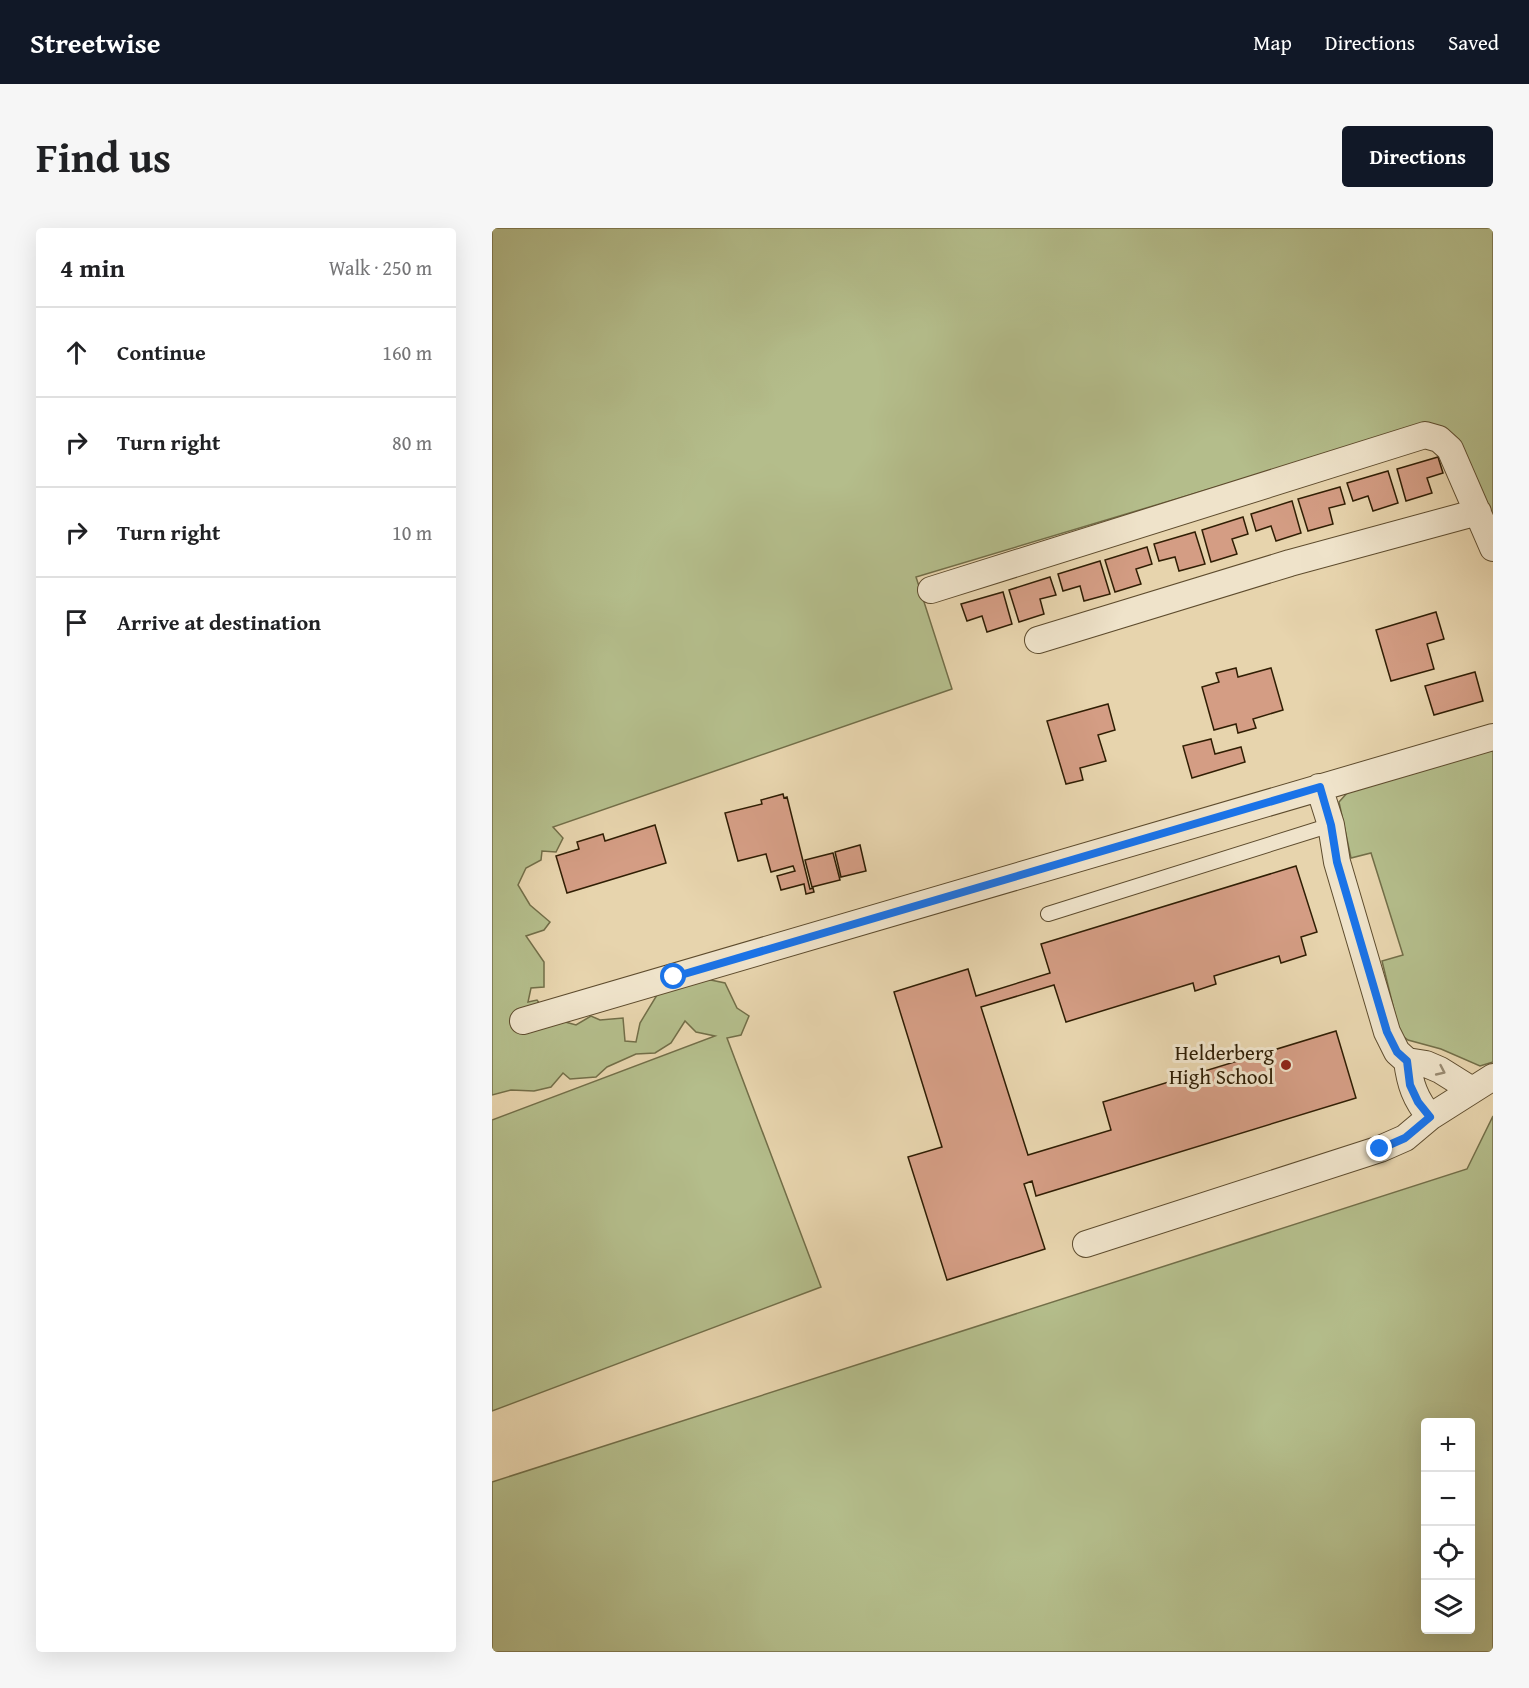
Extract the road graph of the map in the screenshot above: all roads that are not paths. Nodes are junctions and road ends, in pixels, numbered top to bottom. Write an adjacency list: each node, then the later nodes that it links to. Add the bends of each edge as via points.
1 (1478, 512): 2 (street); 3 (street, via 1450,449 1425,435); 4 (street, via 1290,563)
2 (1493, 548)
3 (931, 590)
4 (1038, 640)
5 (1493, 737): 6 (street)
6 (1320, 787): 7 (street); 9 (street)
7 (1331, 825): 8 (lane); 10 (street, via 1337,862 1387,1032 1397,1052)
8 (1048, 914)
9 (523, 1021)
10 (1407, 1061): 11 (street, one-way to 11); 12 (street, via 1410,1085)
11 (1483, 1084): 12 (street)
12 (1430, 1117): 13 (street, via 1405,1138 1380,1149)
13 (1086, 1244)

